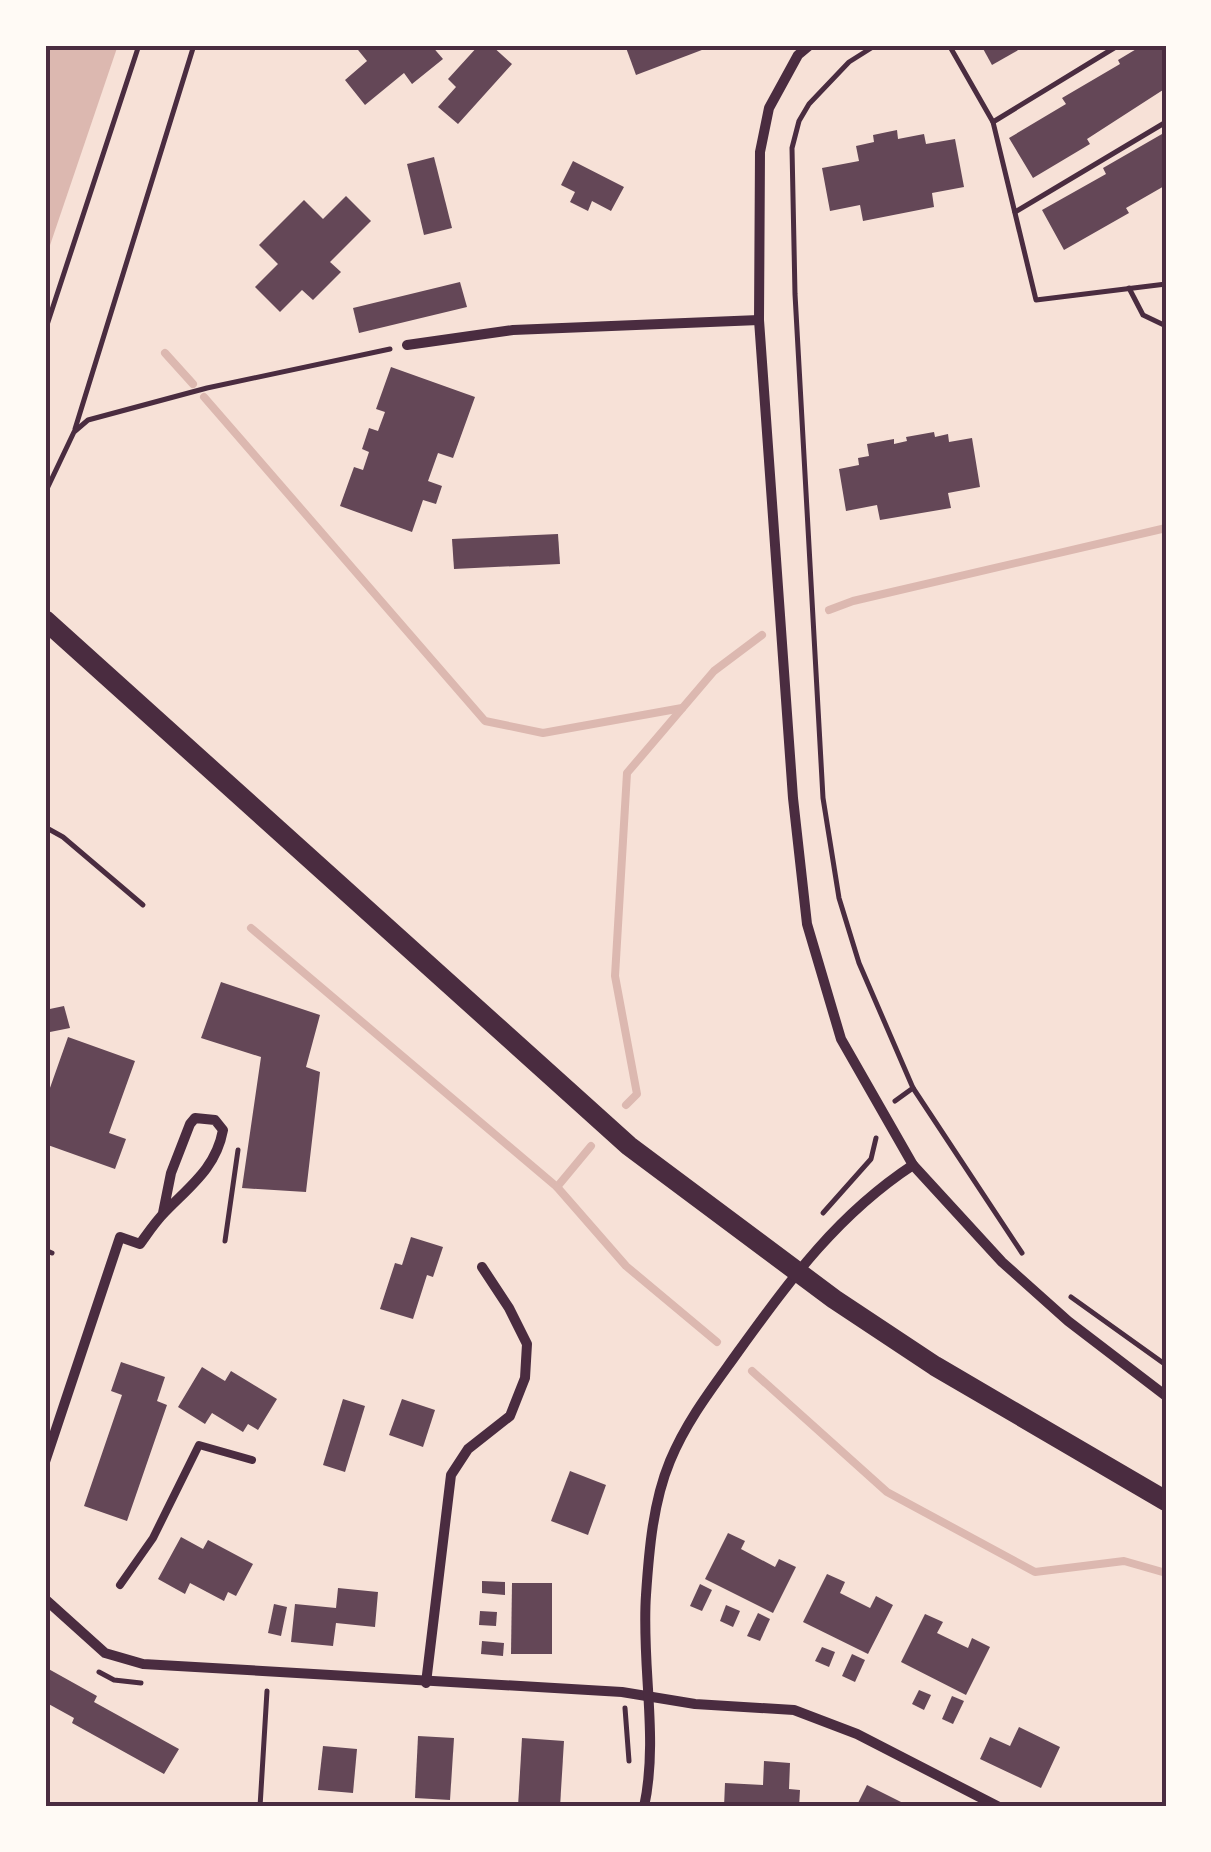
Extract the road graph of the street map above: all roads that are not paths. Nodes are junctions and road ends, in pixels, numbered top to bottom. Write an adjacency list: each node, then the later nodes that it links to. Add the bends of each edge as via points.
1 (790, 45): 3 (street)
2 (810, 45): 3 (street)
3 (798, 55): 4 (street, via 769,108 760,152)
4 (759, 320): 5 (street, via 513,330); 7 (street, via 807,924 841,1039)
5 (407, 346)
6 (45, 620): 13 (main road, via 630,1146 935,1366)
7 (913, 1164): 10 (street, via 1002,1262); 17 (street, via 833,1229 686,1424 668,1464 650,1552)
8 (163, 1214): 8 (street, via 212,1162 223,1130 215,1120 195,1118 190,1124); 12 (street, via 140,1244 120,1236)
9 (482, 1267): 16 (street, via 527,1344 524,1378 510,1416 468,1449 451,1475)
10 (1166, 1396)
11 (252, 1460): 14 (lane, via 199,1446 153,1538)
12 (45, 1462)
13 (1166, 1501)
14 (120, 1584)
15 (45, 1599): 16 (street, via 104,1653 143,1664)
16 (426, 1683): 17 (street)
17 (648, 1697): 18 (street); 19 (street, via 794,1710 857,1734)
18 (644, 1807)
19 (1000, 1807)

